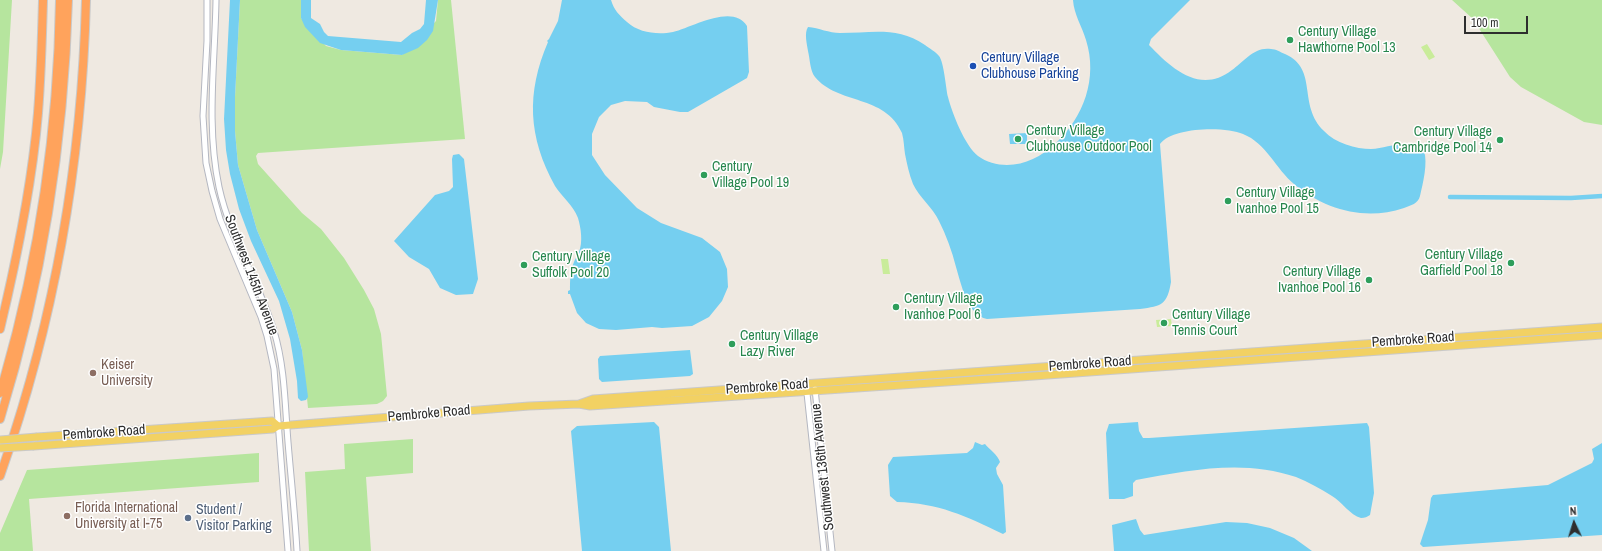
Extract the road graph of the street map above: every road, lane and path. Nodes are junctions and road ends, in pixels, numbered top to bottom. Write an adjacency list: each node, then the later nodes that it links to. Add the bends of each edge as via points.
1 (43, 0): 10 (highway, via 38,113 32,170 19,248)
2 (60, 0): 16 (highway, via 57,80 45,189 26,291)
3 (68, 0): 18 (highway, via 64,81 51,197 40,264)
4 (86, 0): 23 (highway, via 80,115 60,250 36,362)
5 (207, 0): 7 (street, Southwest 145th Avenue)
6 (216, 0): 8 (street, Southwest 145th Avenue)
7 (207, 41): 8 (street); 20 (street, Southwest 145th Avenue, via 203,116 206,163 220,219 267,336 274,369)
8 (215, 42): 19 (street, Southwest 145th Avenue, via 211,110 219,188 274,333 282,366)
9 (1602, 327): 12 (main road, Pembroke Road)
10 (0, 329)
11 (1602, 335): 14 (main road, Pembroke Road)
12 (815, 383): 13 (main road, Pembroke Road); 14 (street, Southwest 136th Avenue)
13 (806, 384): 15 (street, Southwest 136th Avenue); 17 (main road, Pembroke Road, via 593,399)
14 (816, 391): 15 (main road, Pembroke Road); 27 (street, Southwest 136th Avenue)
15 (807, 392): 17 (main road, Pembroke Road, via 590,406); 26 (street, Southwest 136th Avenue)
16 (0, 393)
17 (579, 404): 19 (main road, Pembroke Road)
18 (0, 419)
19 (288, 425): 20 (main road, Pembroke Road); 25 (street, Southwest 145th Avenue)
20 (278, 426): 21 (main road, Pembroke Road, bridge, via 272,421); 22 (main road, Pembroke Road, bridge, via 273,429); 24 (street, Southwest 145th Avenue)
21 (0, 440)
22 (0, 448)
23 (0, 476)
24 (288, 551)
25 (297, 551)
26 (824, 551)
27 (832, 551)

